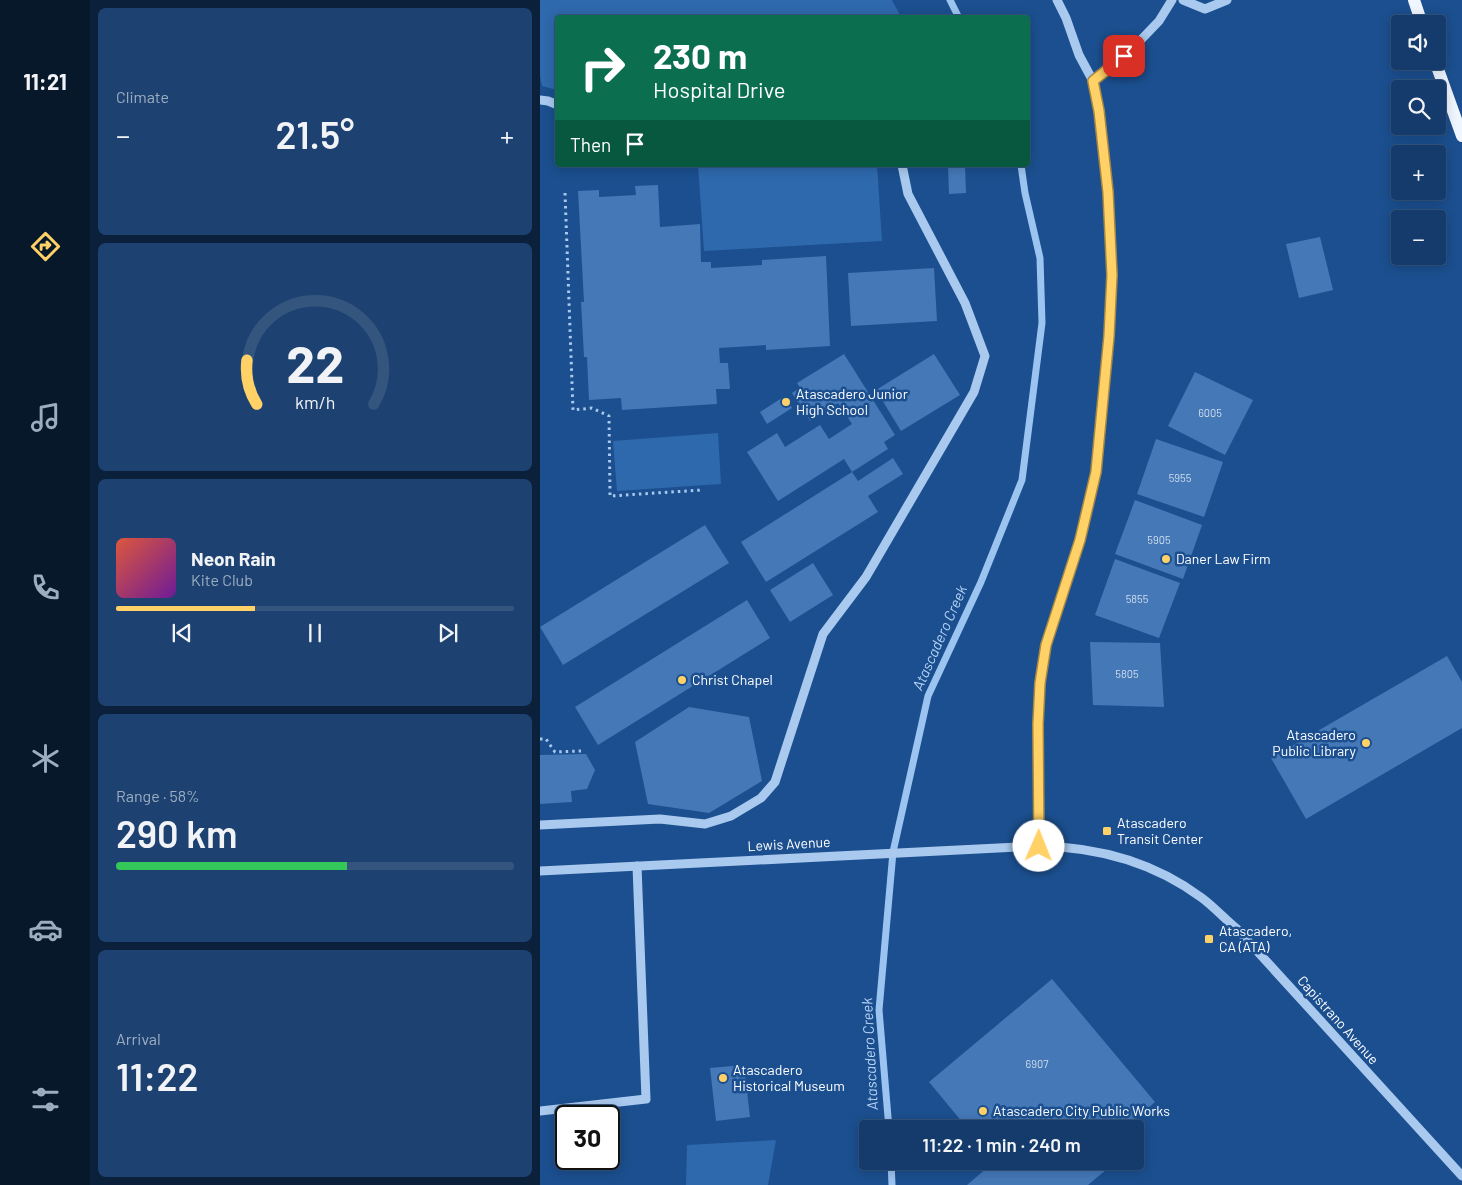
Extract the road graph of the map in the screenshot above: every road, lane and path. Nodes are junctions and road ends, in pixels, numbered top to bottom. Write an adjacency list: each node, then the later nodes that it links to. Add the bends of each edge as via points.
1 (1057, 0): 8 (street, via 1079,56)
2 (1172, 0): 8 (street, via 1159,21 1136,46)
3 (1183, 0): 4 (street, via 1205,9)
4 (1227, 0)
5 (1414, 0): 6 (main road)
6 (1419, 15)
7 (1438, 70): 11 (main road)
8 (1093, 81): 18 (street, via 1108,192 1112,275 1109,336 1096,472 1080,540 1046,645 1040,683)
9 (540, 100): 10 (street)
10 (555, 103)
11 (1462, 136)
12 (902, 167): 17 (street, via 908,194 965,303 984,356 974,392 866,577 822,634 775,782 761,798 731,816 705,824 660,819)
13 (565, 193): 14 (path, via 573,410 592,408 609,416 610,496)
14 (702, 490)
15 (540, 739): 16 (path, via 546,739 555,752)
16 (581, 751)
17 (540, 825)
18 (1039, 846): 19 (street, Lewis Avenue); 22 (street, Capistrano Avenue, via 1080,848 1124,858 1166,875 1204,899 1237,929)
19 (637, 866): 20 (street, Lewis Avenue); 21 (street, via 646,1099)
20 (540, 871)
21 (540, 1111)
22 (1462, 1176)

